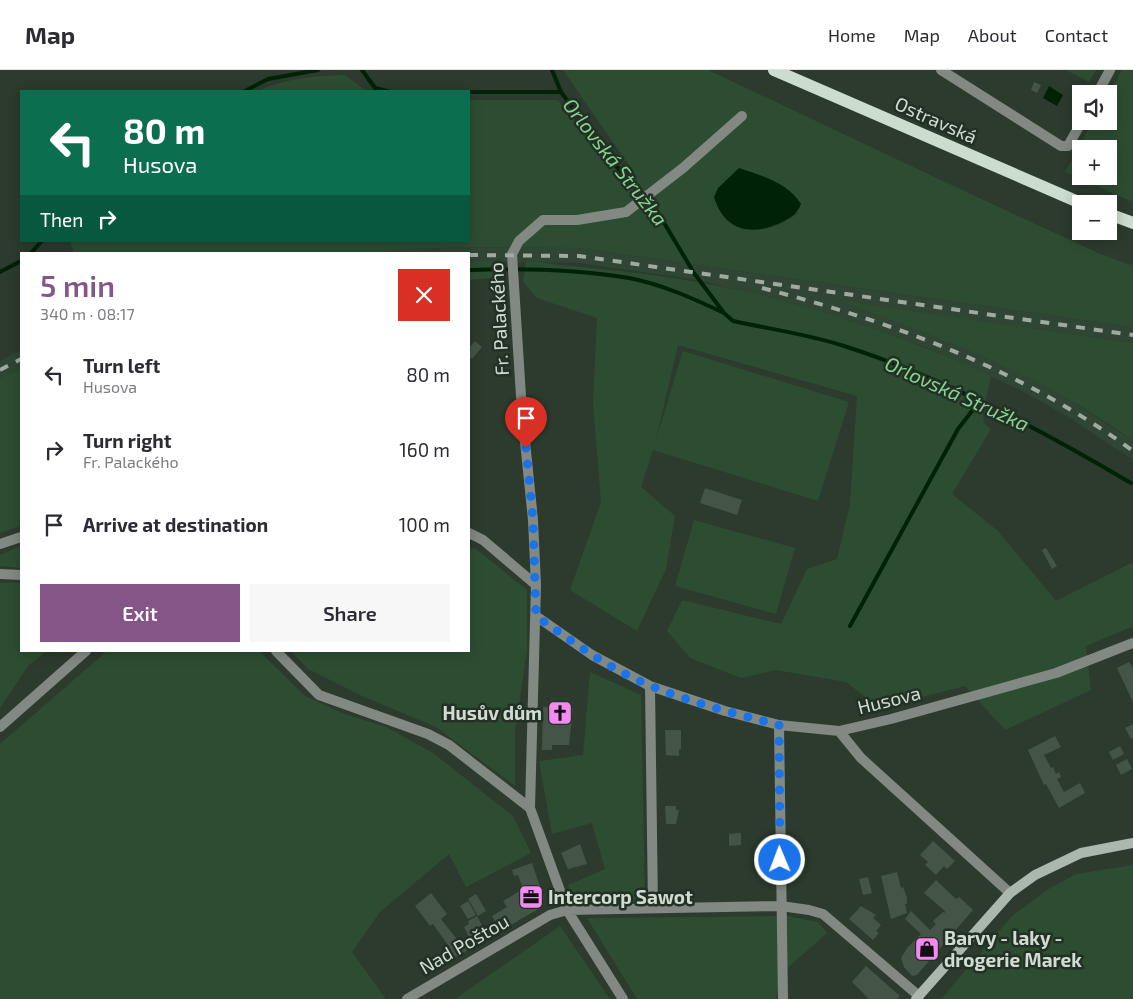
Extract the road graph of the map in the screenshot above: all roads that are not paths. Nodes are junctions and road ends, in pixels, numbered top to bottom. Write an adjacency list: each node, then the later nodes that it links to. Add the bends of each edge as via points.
1 (774, 70): 7 (main road, Ostravská)
2 (941, 70): 6 (street, via 1061,146 1068,146)
3 (1110, 70): 4 (street)
4 (1102, 85)
5 (742, 116): 15 (street, Fr. Palackého, via 626,212 577,220 543,220 519,241 512,254)
6 (1077, 130)
7 (1072, 199)
8 (1117, 217): 9 (main road)
9 (1133, 223)
10 (470, 534): 15 (street, via 483,540)
11 (20, 536): 12 (street)
12 (0, 544)
13 (0, 574): 14 (street)
14 (20, 575)
15 (536, 584): 16 (street, Fr. Palackého)
16 (536, 616): 20 (street, Husova, via 592,655); 24 (street, Fr. Palackého)
17 (1133, 643): 23 (street, Husova, via 1056,673)
18 (85, 652): 22 (street)
19 (277, 652): 24 (street, via 319,695 428,734 449,745)
20 (650, 686): 21 (street, Husova); 28 (street)
21 (779, 725): 23 (street, Husova); 27 (street)
22 (0, 727)
23 (839, 731): 26 (street, via 861,758)
24 (530, 808): 29 (street, Fr. Palackého)
25 (1133, 843): 26 (street, via 1081,853 1035,875)
26 (1010, 892): 30 (street)
27 (781, 906): 28 (street, Nad Poštou); 30 (street, Nad Poštou, via 823,914); 33 (street)
28 (653, 908): 29 (street, Nad Poštou)
29 (567, 910): 31 (street, Nad Poštou, via 550,915); 32 (street, Fr. Palackého)
30 (918, 997)
31 (407, 999)
32 (623, 999)
33 (783, 999)

